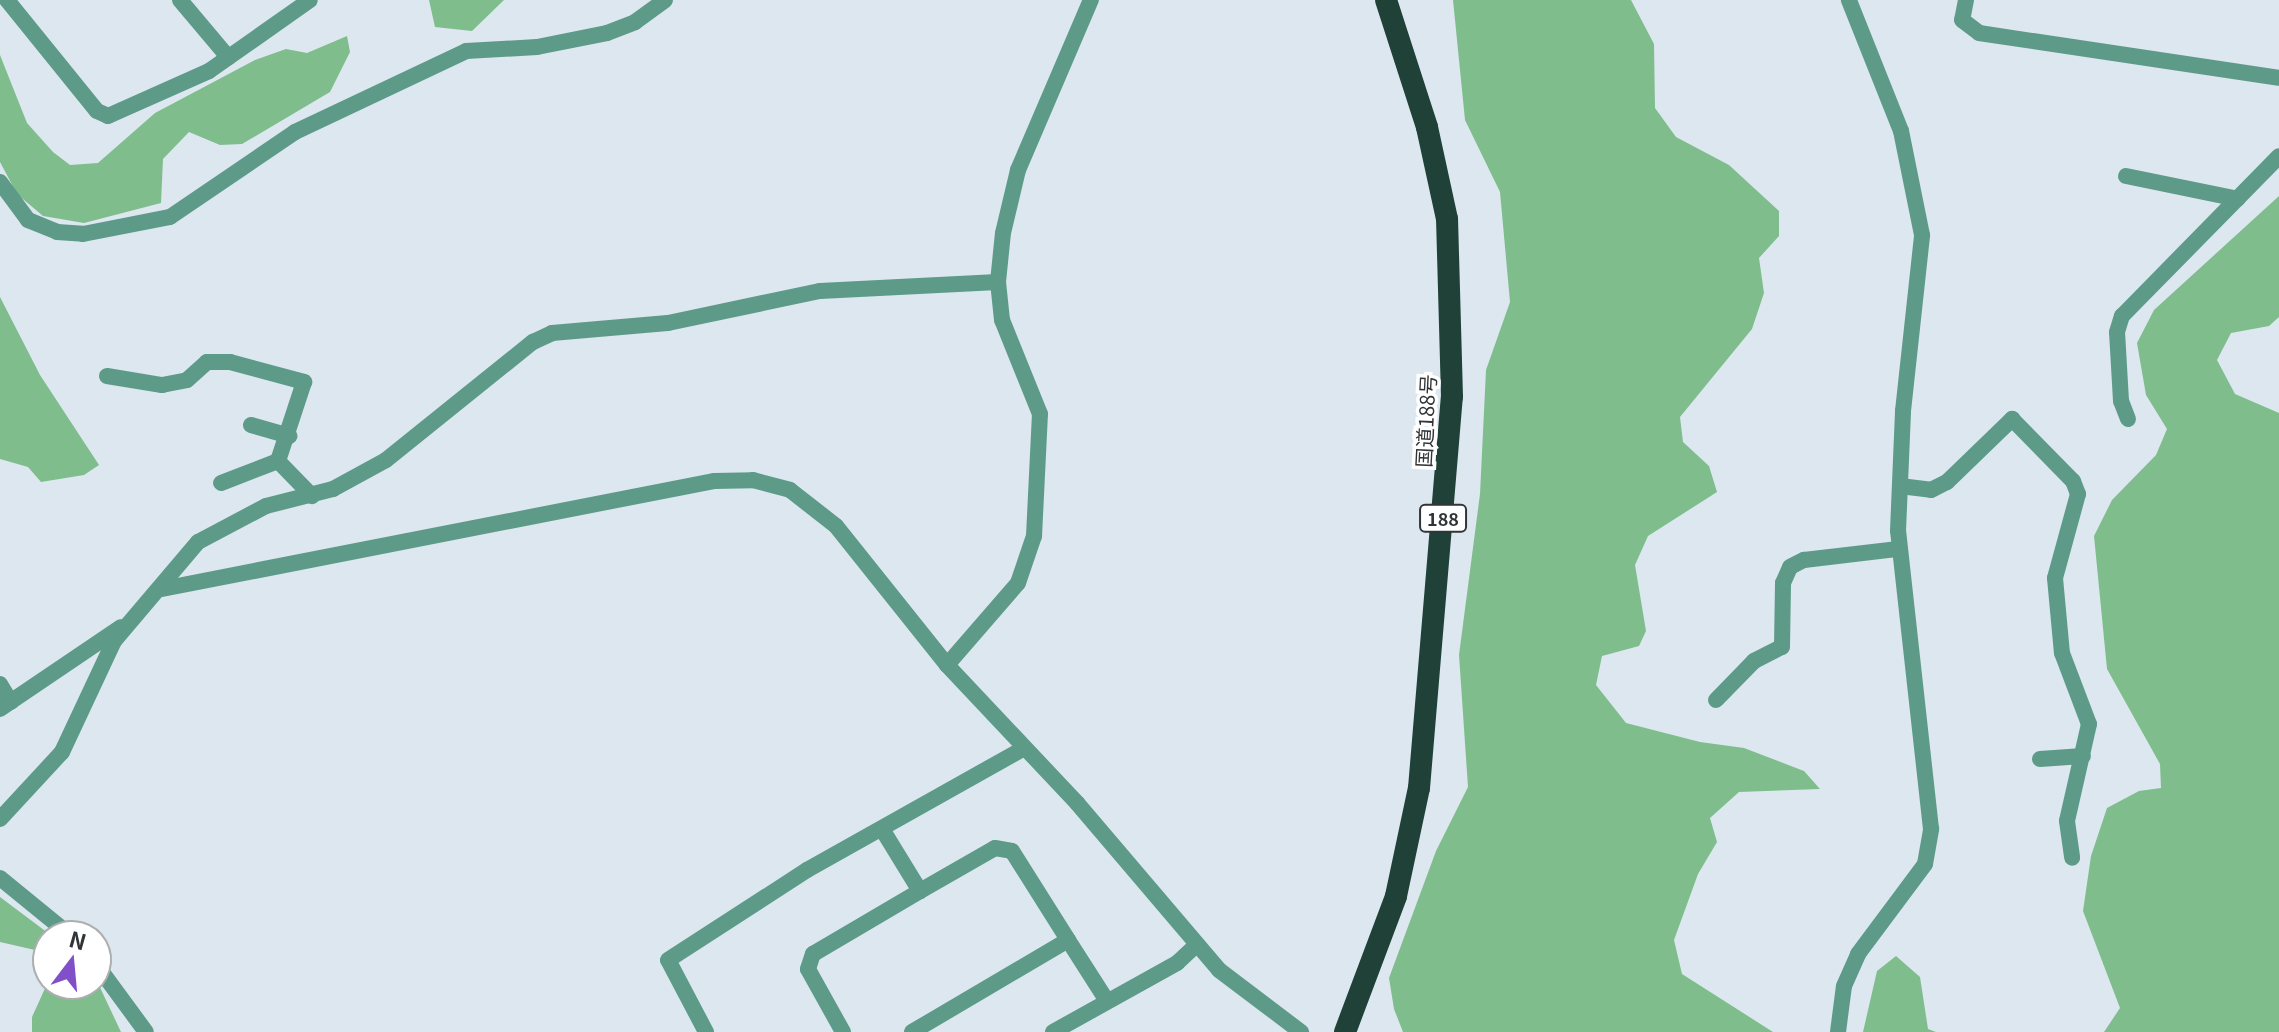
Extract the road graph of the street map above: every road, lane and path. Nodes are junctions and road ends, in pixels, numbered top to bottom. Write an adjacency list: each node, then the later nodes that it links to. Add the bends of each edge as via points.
1 (7, 0): 9 (street, via 97,111 108,116)
2 (180, 0): 9 (street)
3 (310, 0): 9 (street)
4 (665, 0): 13 (street, via 635,22 607,33 537,47 466,51 295,132 195,205 170,217 83,234 57,232 28,220)
5 (1091, 0): 15 (street, via 1018,170)
6 (1386, 0): 50 (highway, 国道188号 / 188, via 1427,127 1447,219 1452,397 1419,788 1396,896)
7 (1849, 0): 22 (street, via 1886,86 1918,198 1920,281 1903,411)
8 (1966, 0): 10 (street, via 1962,20 1979,33)
9 (228, 57)
10 (2279, 78)
11 (2279, 156): 14 (street)
12 (2126, 176): 14 (street)
13 (0, 182)
14 (2238, 199): 17 (street, via 2122,316 2117,332 2121,401)
15 (998, 282): 23 (street, via 820,291 668,323 552,333 533,342 386,460); 27 (street, via 1002,320 1040,414 1034,536 1018,583)
16 (107, 376): 19 (street, via 162,385 187,380 207,362 230,362 304,382)
17 (2128, 419)
18 (251, 425): 19 (street)
19 (289, 436): 20 (street)
20 (278, 461): 21 (street); 23 (street)
21 (221, 483)
22 (1900, 486): 24 (street); 32 (street, via 1931,490 1947,482 2012,419 2073,481 2078,494 2061,546 2055,591 2062,653 2089,724)
23 (312, 496): 25 (street, via 266,506 198,542)
24 (1898, 549): 29 (street, via 1804,560 1790,567 1783,583 1782,647 1754,661); 51 (street, via 1931,829 1925,864 1858,954 1844,986)
25 (162, 589): 26 (street); 27 (street, via 714,481 753,480 790,490 823,512)
26 (125, 625): 30 (street); 34 (street, via 105,654 62,752)
27 (947, 665): 31 (street)
28 (0, 684): 30 (street)
29 (1716, 700)
30 (6, 706)
31 (1024, 748): 35 (street); 41 (street)
32 (2083, 756): 33 (street); 36 (street, via 2067,821)
33 (2040, 759)
34 (0, 819)
35 (882, 829): 38 (street); 46 (street, via 807,870 668,960)
36 (2072, 858)
37 (0, 878): 39 (street)
38 (920, 891): 40 (street, via 995,848 1012,851); 47 (street, via 813,954 808,969)
39 (51, 920)
40 (1068, 940): 43 (street); 48 (street)
41 (1196, 945): 43 (street, via 1177,963); 49 (street, via 1219,970)
42 (112, 986): 45 (street)
43 (1107, 1001): 44 (street)
44 (1064, 1029)
45 (146, 1032)
46 (706, 1032)
47 (843, 1032)
48 (912, 1032)
49 (1301, 1032)
50 (1345, 1032)
51 (1838, 1032)

